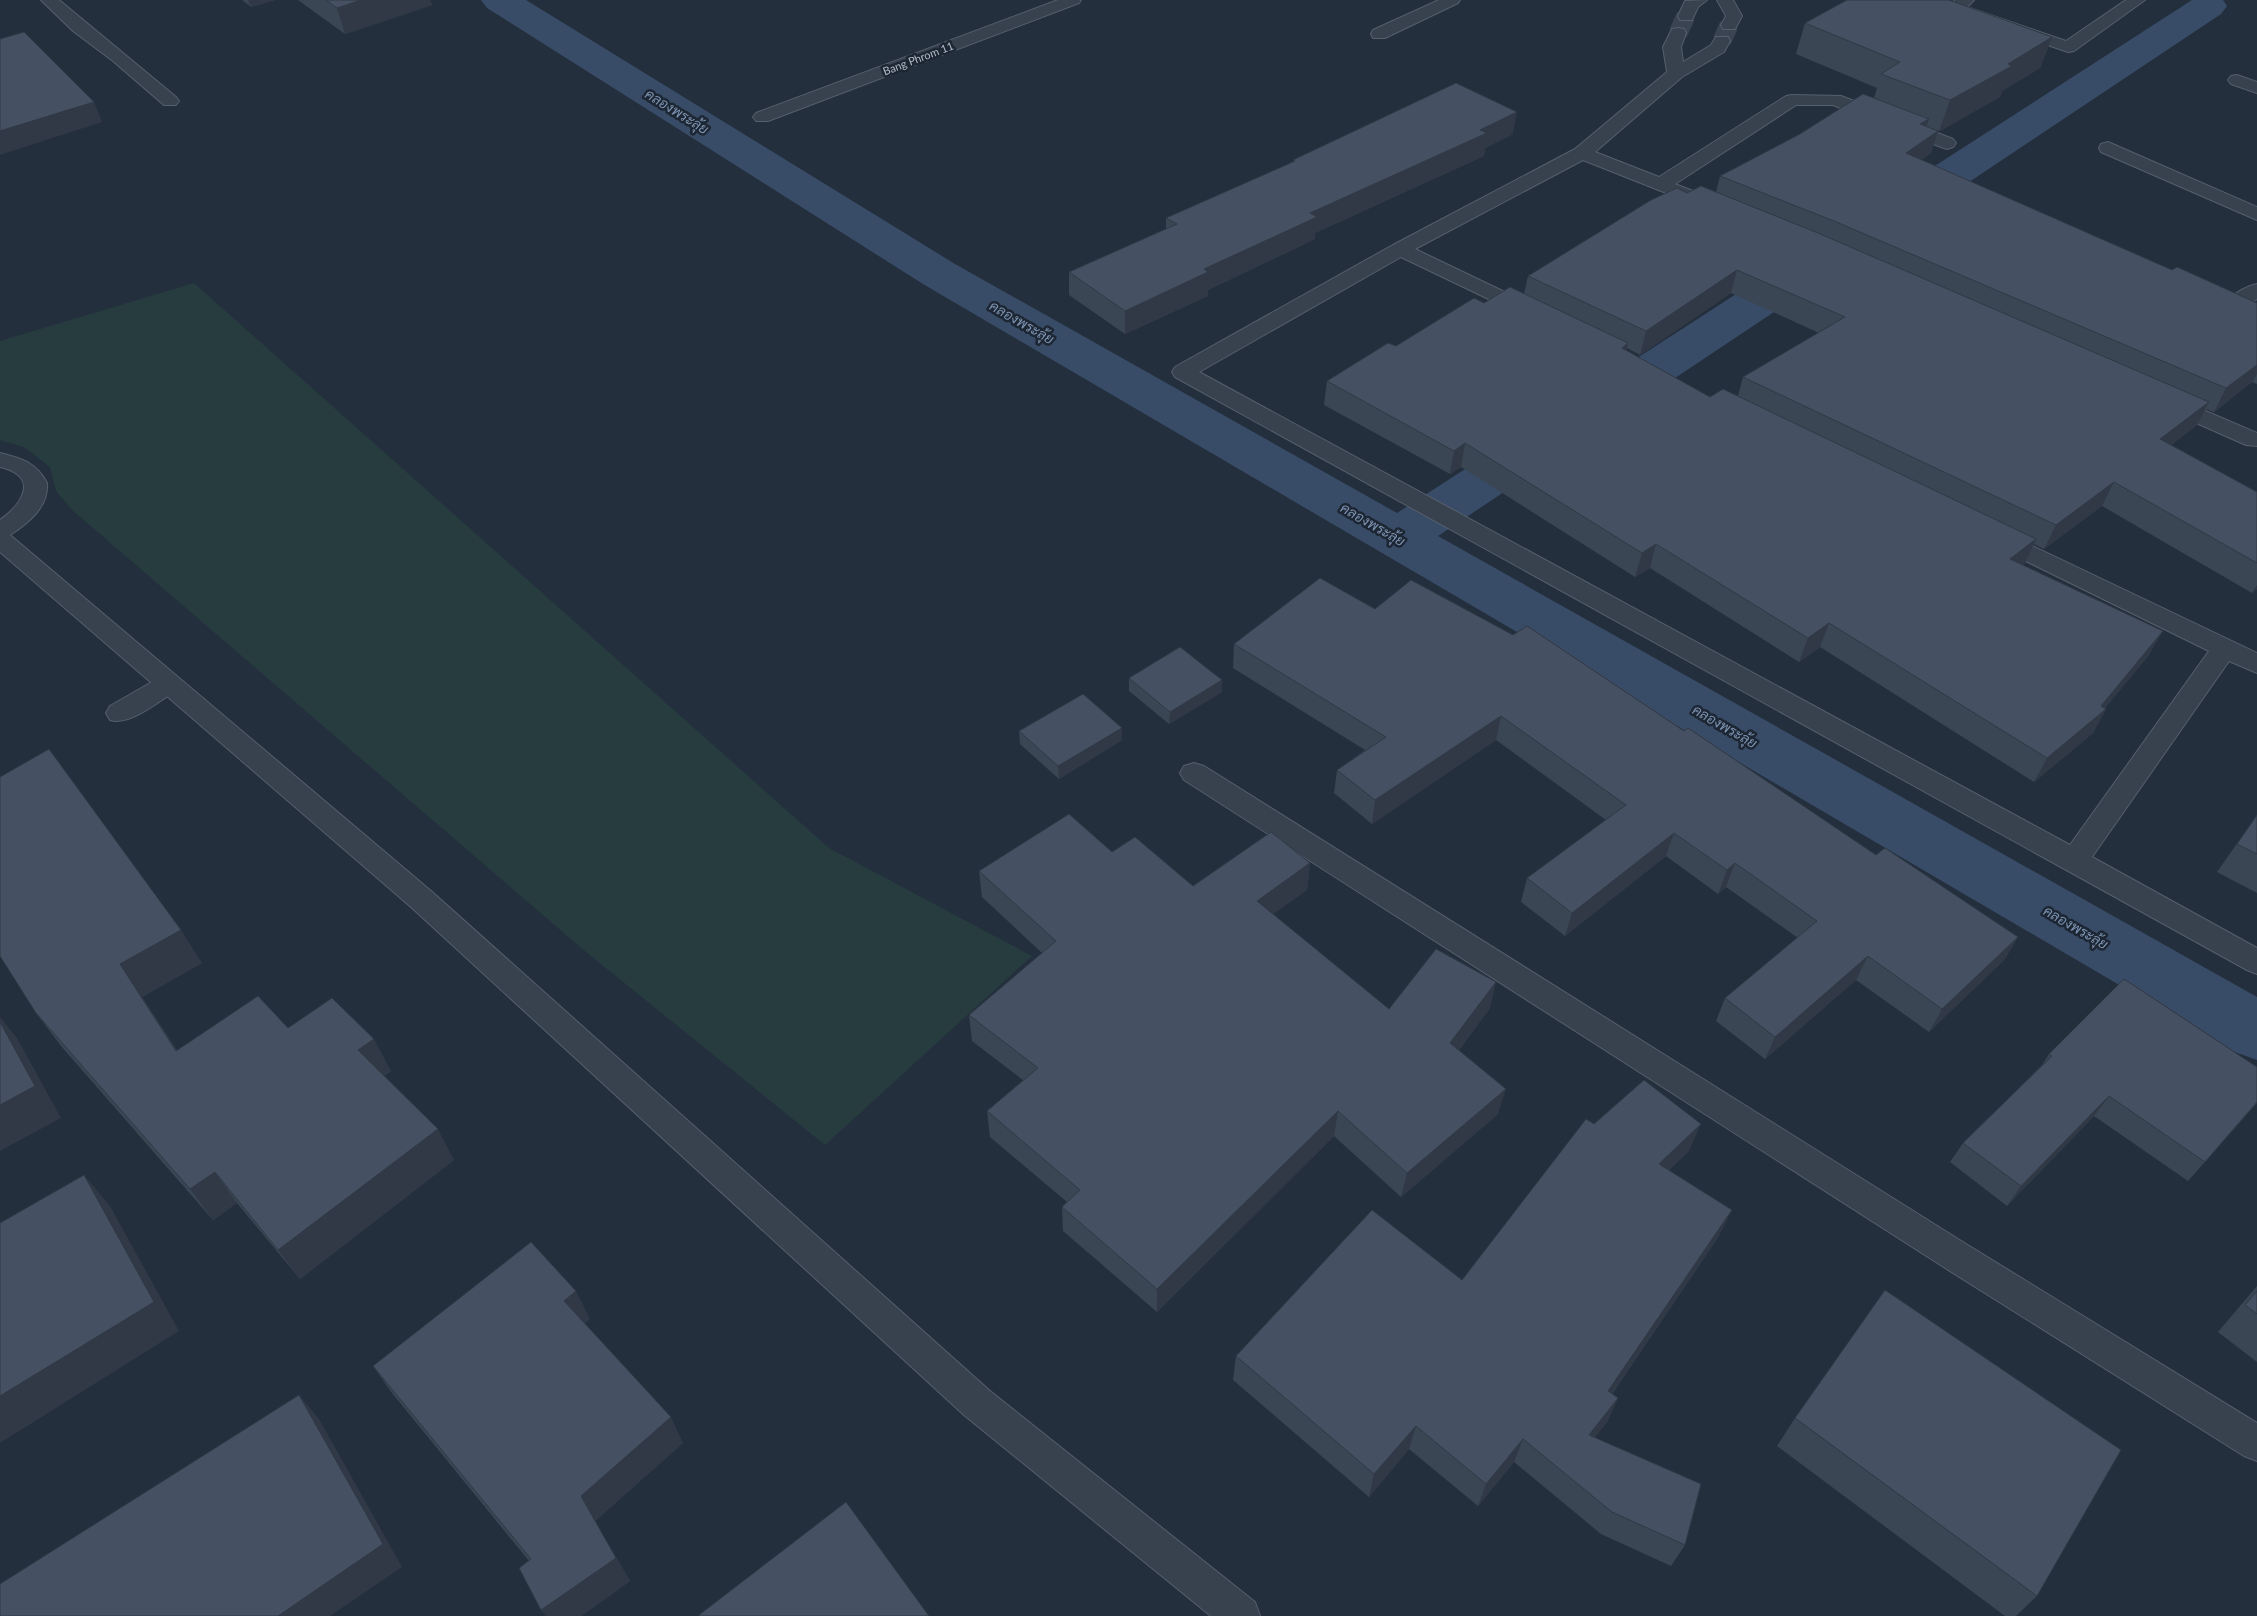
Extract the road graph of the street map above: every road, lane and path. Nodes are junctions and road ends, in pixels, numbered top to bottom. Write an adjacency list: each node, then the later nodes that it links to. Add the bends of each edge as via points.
1 (49, 0): 14 (street)
2 (1073, 0): 15 (street, Bang Phrom 11)
3 (1452, 0): 10 (street)
4 (1699, 0): 8 (street, via 1691,4)
5 (1725, 0): 11 (street, via 1734,16 1718,48)
6 (1966, 0): 7 (street, via 1955,8 2068,48)
7 (2133, 1)
8 (1686, 16)
9 (1678, 33): 11 (street, via 1672,47)
10 (1379, 34)
11 (1676, 73): 18 (street)
12 (2237, 80): 13 (street)
13 (2257, 88)
14 (170, 102)
15 (762, 117)
16 (1947, 142): 19 (street, via 1835,100 1792,100)
17 (2108, 148): 21 (street)
18 (1582, 153): 19 (street); 22 (street)
19 (1662, 184): 20 (street)
20 (1726, 211)
21 (2257, 214)
22 (1400, 249): 25 (street); 37 (street, via 1183,372)
23 (2257, 290): 24 (street)
24 (2239, 301)
25 (1543, 318)
26 (2146, 393): 27 (street)
27 (2254, 440)
28 (0, 460): 30 (street, via 24,467 36,485 35,496 28,508)
29 (1975, 528): 32 (street)
30 (0, 531)
31 (0, 539): 34 (street)
32 (2224, 648): 33 (street); 37 (street)
33 (2257, 664)
34 (168, 684): 35 (street); 40 (street, via 421,899 977,1403)
35 (119, 713)
36 (1194, 773): 39 (street, via 1946,1250)
37 (2074, 860): 38 (street)
38 (2257, 962)
39 (2257, 1442)
40 (1242, 1616)

